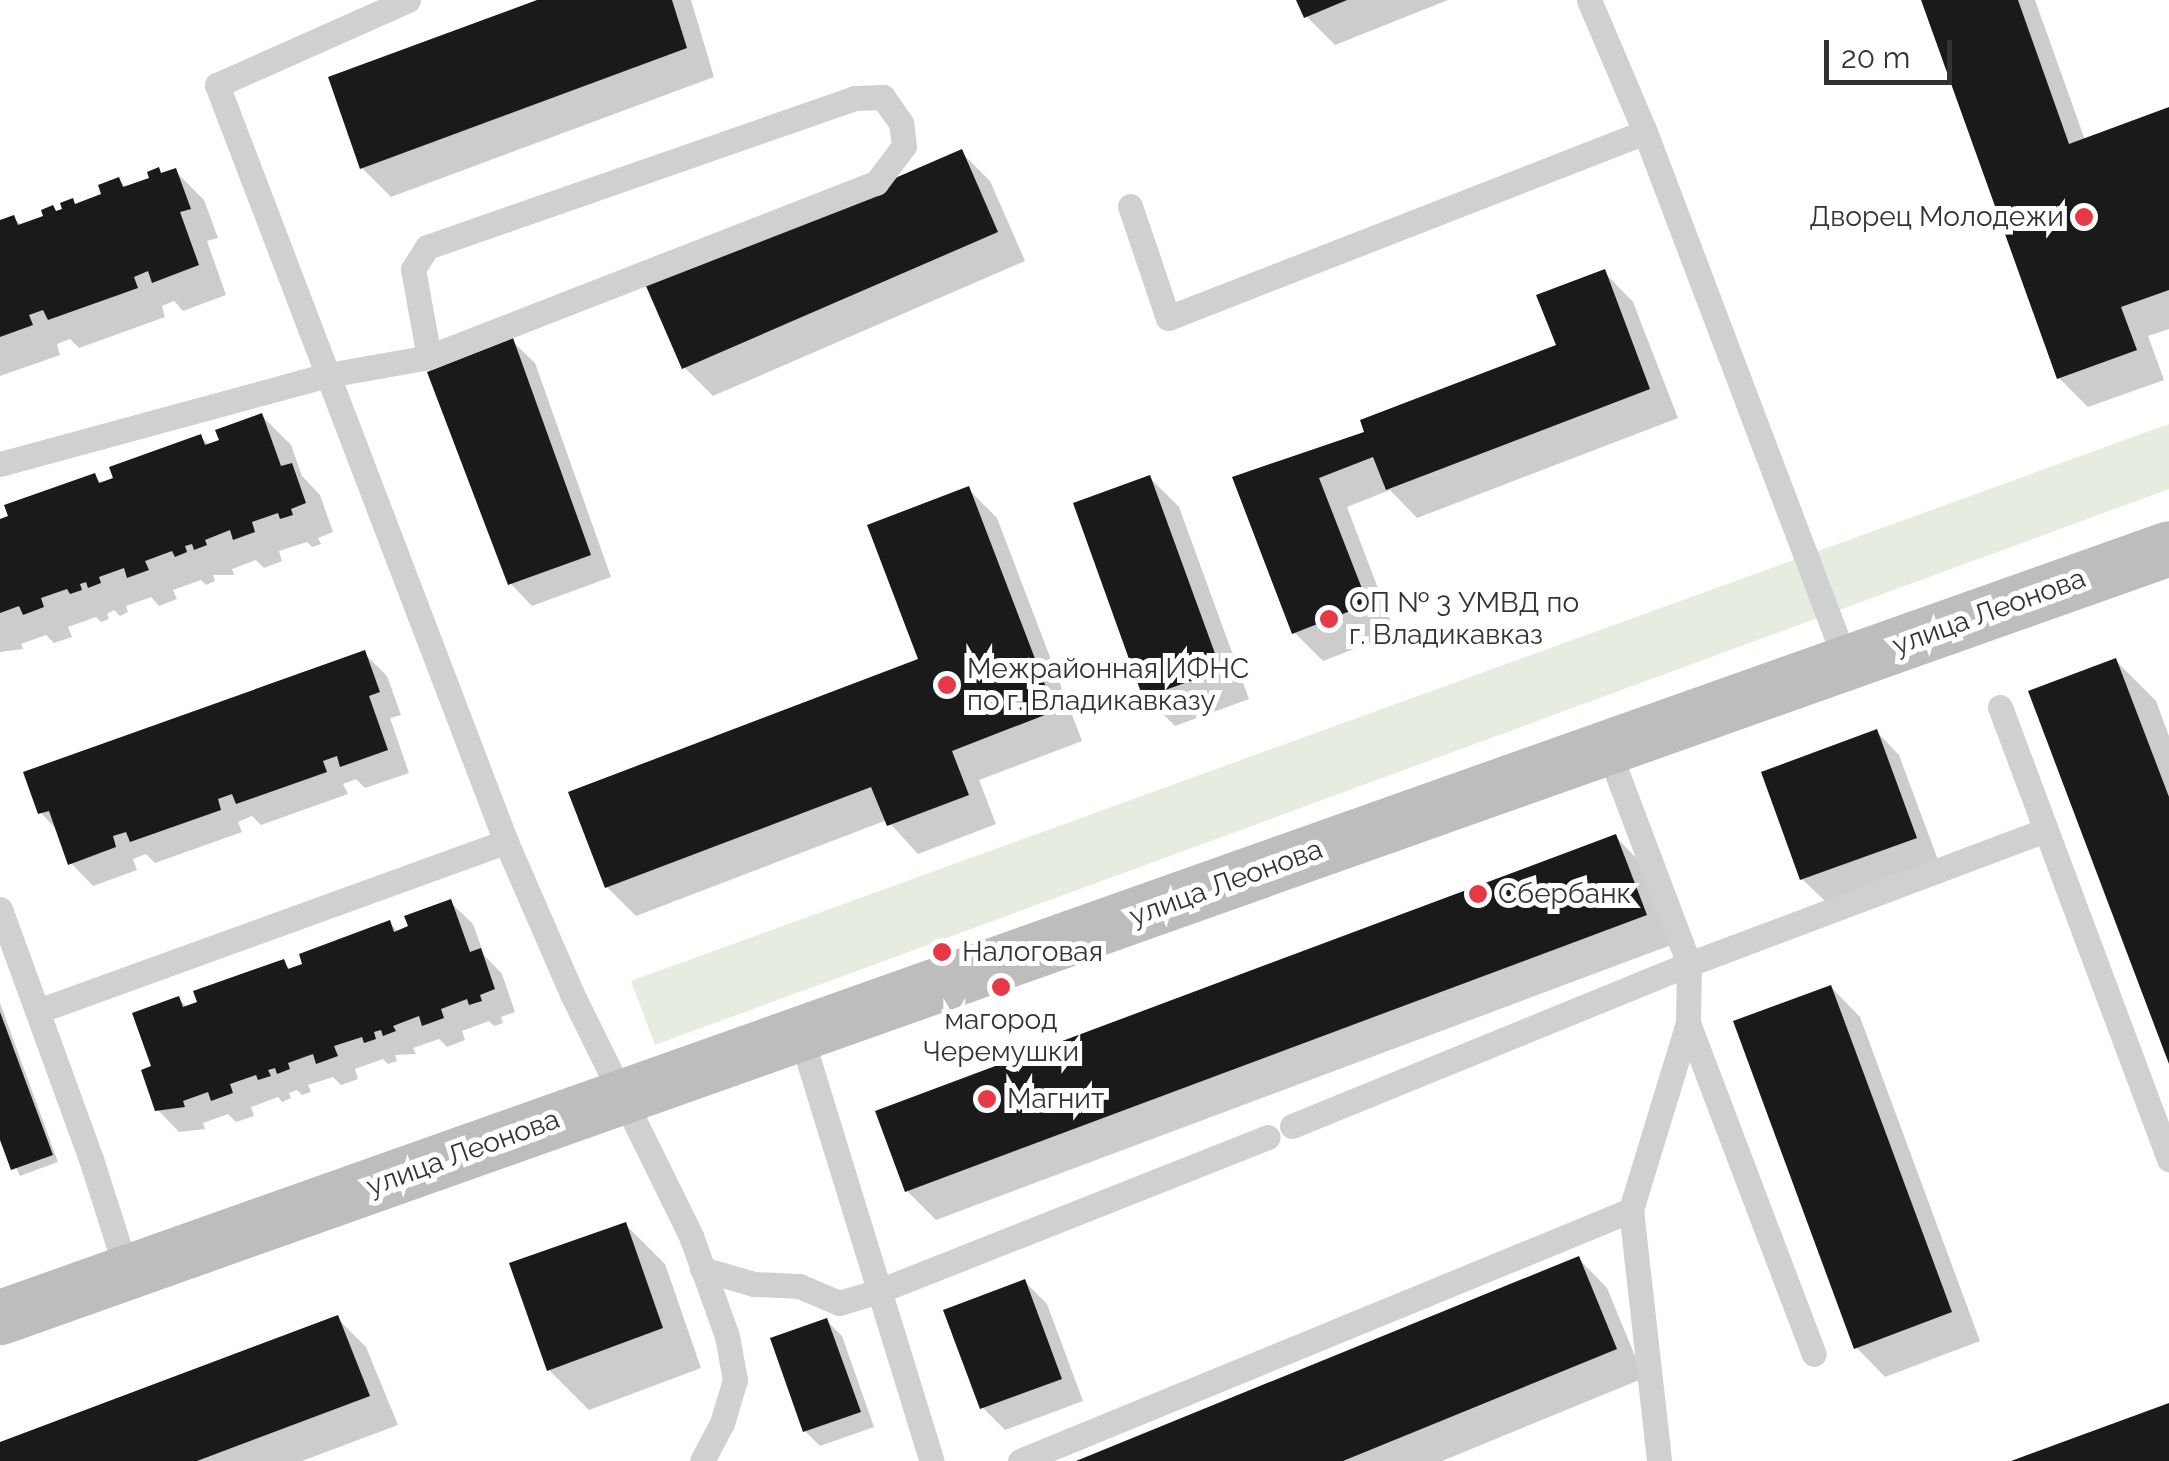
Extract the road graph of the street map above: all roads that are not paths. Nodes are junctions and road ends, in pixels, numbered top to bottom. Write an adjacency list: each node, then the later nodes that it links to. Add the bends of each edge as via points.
1 (408, 0): 6 (lane, via 217,85)
2 (1589, 0): 3 (lane)
3 (1646, 132): 4 (lane, via 1168,318); 9 (lane)
4 (1130, 206)
5 (429, 356): 5 (lane, via 413,270 426,247 856,98 883,97 902,123 904,146 876,182); 6 (lane)
6 (328, 375): 7 (lane); 13 (lane)
7 (0, 464)
8 (2169, 548): 9 (street, улица Леонова)
9 (1846, 662): 11 (street, улица Леонова)
10 (2000, 707): 12 (lane)
11 (1607, 747): 15 (lane); 18 (street, улица Леонова)
12 (2046, 830): 15 (lane); 22 (lane)
13 (506, 842): 16 (lane); 19 (lane)
14 (0, 909): 16 (lane)
15 (1689, 964): 17 (lane); 20 (lane)
16 (38, 1011): 25 (lane)
17 (1688, 1023): 23 (lane); 28 (lane)
18 (800, 1033): 19 (street, улица Леонова); 26 (lane)
19 (624, 1096): 24 (lane); 25 (street, улица Леонова)
20 (1292, 1126)
21 (1268, 1137): 26 (lane)
22 (2169, 1159)
23 (1631, 1210): 31 (lane); 32 (lane)
24 (702, 1269): 26 (lane, via 754,1284 798,1286 840,1303); 29 (lane, via 727,1336 734,1380)
25 (127, 1272): 27 (street, улица Леонова)
26 (880, 1292): 30 (lane)
27 (0, 1318)
28 (1814, 1354)
29 (702, 1461)
30 (932, 1461)
31 (1020, 1461)
32 (1659, 1461)

